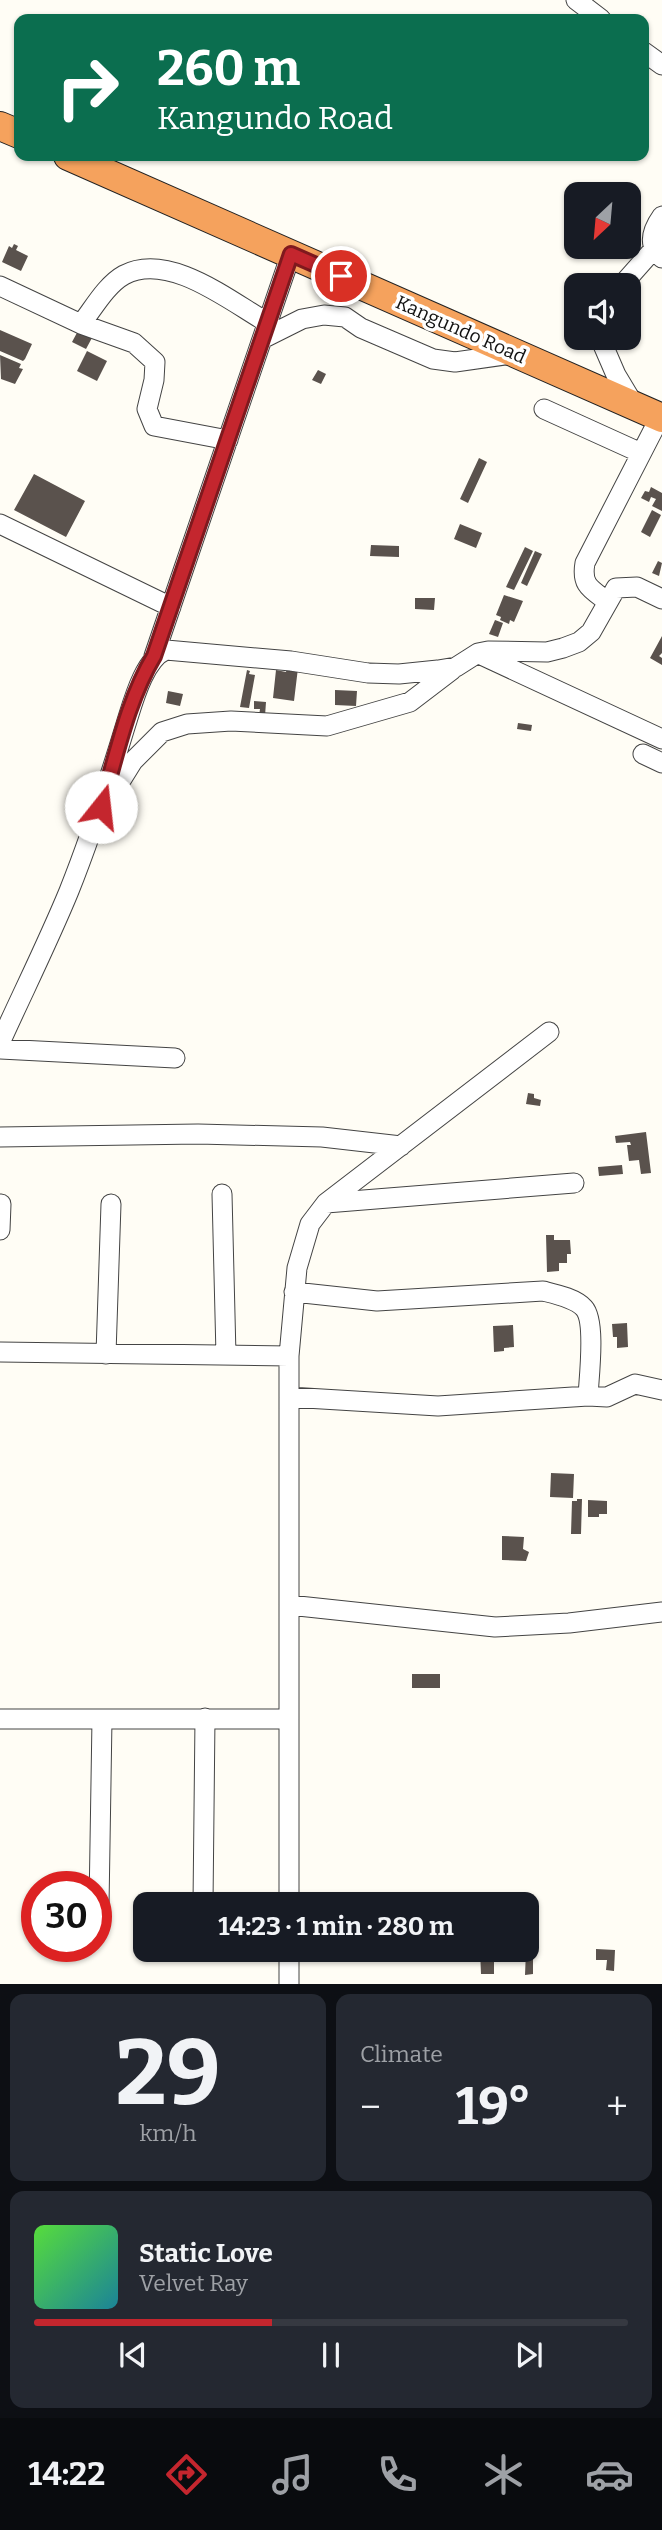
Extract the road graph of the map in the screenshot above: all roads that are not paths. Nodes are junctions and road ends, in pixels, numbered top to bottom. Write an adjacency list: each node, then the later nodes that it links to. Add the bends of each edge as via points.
1 (576, 0): 2 (street)
2 (594, 14)
3 (79, 161): 5 (highway, Kangundo Road)
4 (662, 216): 6 (street, via 652,241)
5 (291, 254): 10 (street); 12 (highway, Kangundo Road)
6 (658, 254): 7 (street)
7 (636, 273)
8 (0, 286): 9 (street)
9 (80, 324): 10 (street, via 124,275 147,269 207,284 246,311); 15 (street, via 134,343 155,362 147,409 154,426)
10 (265, 331): 12 (street, via 324,314 345,317 433,359 455,362); 15 (street)
11 (605, 350): 14 (street, via 616,375)
12 (517, 354): 14 (highway, Kangundo Road)
13 (544, 409): 16 (street)
14 (652, 414): 16 (street)
15 (228, 440): 20 (street)
16 (641, 453): 19 (street, via 585,563 583,576 588,588)
17 (0, 524): 20 (street)
18 (662, 599): 19 (street, via 625,586 616,588)
19 (608, 602): 21 (street, via 591,632 579,642 547,652)
20 (171, 607): 22 (street)
21 (478, 653): 23 (street); 24 (street)
22 (154, 656): 23 (street, via 166,650 388,674); 27 (street)
23 (456, 667): 27 (street, via 410,702 327,726 231,721 187,724 162,732 133,761)
24 (662, 739)
25 (643, 754): 26 (street)
26 (662, 763)
27 (101, 807): 29 (street, via 51,933)
28 (549, 1032): 33 (street)
29 (0, 1042)
30 (0, 1049): 31 (street)
31 (175, 1058)
32 (0, 1137): 33 (street, via 198,1134 322,1137)
33 (401, 1146): 36 (street)
34 (574, 1183): 36 (street)
35 (222, 1194): 43 (street)
36 (326, 1203): 40 (street, via 310,1224)
37 (111, 1204): 42 (street)
38 (1, 1205): 39 (street)
39 (0, 1230)
40 (295, 1292): 44 (street); 46 (street, via 377,1301 543,1291 568,1298 584,1308 590,1324)
41 (0, 1352): 42 (street)
42 (106, 1354): 43 (street)
43 (226, 1355): 44 (street)
44 (289, 1356): 47 (street)
45 (662, 1390): 46 (street, via 635,1384 607,1397)
46 (588, 1396): 47 (street, via 438,1406)
47 (289, 1397): 48 (street)
48 (289, 1605): 49 (street, via 495,1627); 53 (street)
49 (662, 1612)
50 (205, 1718): 52 (street); 53 (street); 55 (street)
51 (0, 1719): 52 (street)
52 (102, 1719): 54 (street)
53 (289, 1719): 56 (street)
54 (100, 1871)
55 (203, 1892)
56 (289, 1892)
57 (289, 1962): 58 (street)
58 (289, 1984)

